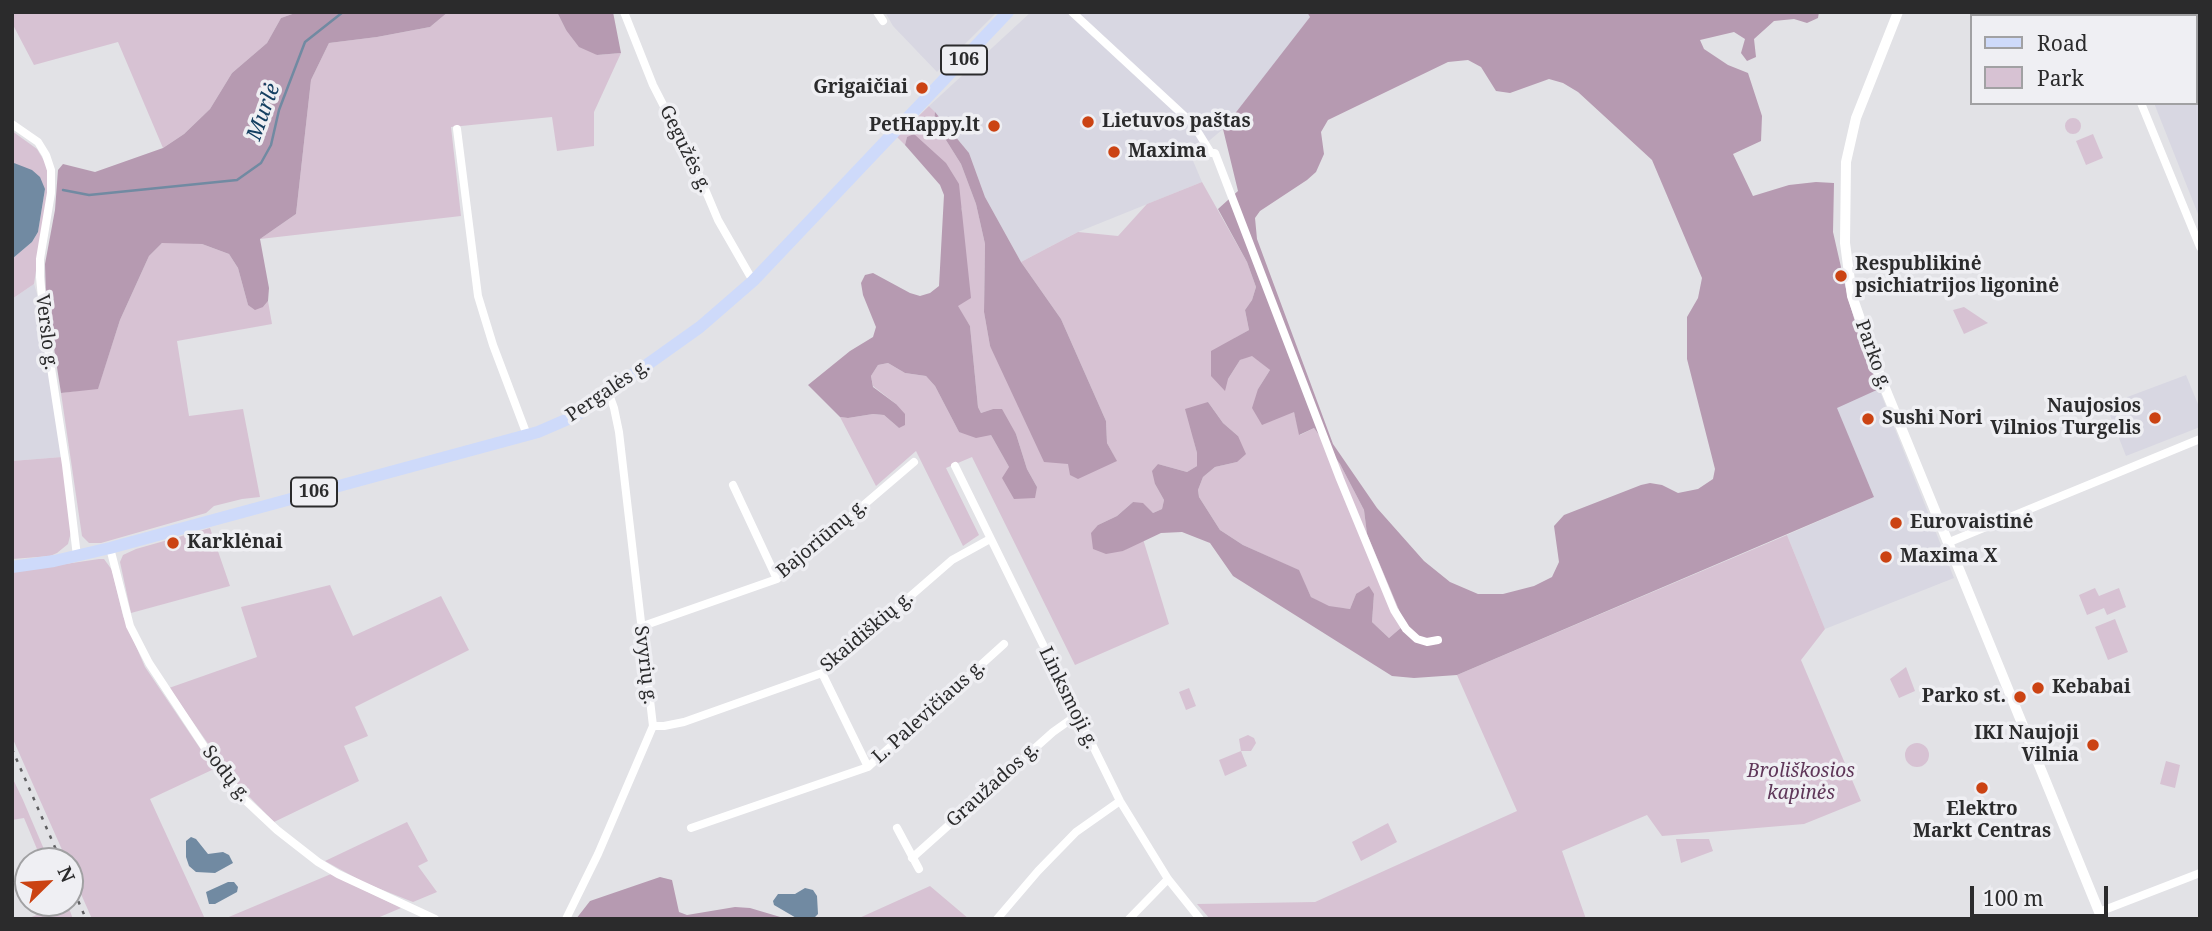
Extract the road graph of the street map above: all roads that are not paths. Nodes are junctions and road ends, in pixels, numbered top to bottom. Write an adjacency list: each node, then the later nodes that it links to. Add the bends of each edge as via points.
1 (624, 12): 11 (street, Gegužės g., via 653,85)
2 (877, 12): 6 (street)
3 (1072, 12): 25 (street, via 1193,124 1215,153 1394,610 1417,639)
4 (1898, 12): 19 (main road, Parko g., via 1856,118 1846,162 1845,243 1852,296 1865,339)
5 (1007, 16): 11 (main road, Pergalės g. / 106)
6 (883, 22)
7 (2142, 105): 10 (street)
8 (12, 124): 21 (street, Verslo g., via 38,142 51,170 40,277)
9 (457, 129): 13 (street, via 478,296)
10 (2200, 247)
11 (753, 281): 12 (main road, Pergalės g. / 106, via 700,327)
12 (608, 394): 13 (main road, Pergalės g. / 106, via 567,420); 24 (street, Svyrių g., via 619,432)
13 (527, 435): 20 (main road, Pergalės g. / 106)
14 (2200, 439): 19 (street)
15 (914, 462): 23 (street, Bajoriūnų g.)
16 (955, 466): 18 (street, Linksmoji g.)
17 (733, 485): 23 (street)
18 (990, 539): 27 (street, Skaidiškių g., via 952,560); 28 (street, Linksmoji g.)
19 (1947, 543): 38 (main road, Parko g.)
20 (110, 548): 21 (main road, Pergalės g. / 106); 39 (street, Sodų g., via 130,626 149,663 245,800 318,862)
21 (77, 556): 22 (main road, Pergalės g. / 106)
22 (12, 567)
23 (777, 579): 24 (street, Bajoriūnų g.)
24 (640, 627): 29 (street, Svyrių g.)
25 (1437, 640)
26 (1004, 644): 30 (street, L. Palevičiaus g.)
27 (822, 673): 29 (street, Skaidiškių g., via 684,722); 30 (street)
28 (1077, 715): 31 (street, Linksmoji g.); 34 (street, Graužados g.)
29 (653, 726): 40 (street, Svyrių g.)
30 (868, 767): 32 (street, L. Palevičiaus g.)
31 (1120, 801): 37 (street, Linksmoji g.); 41 (street, via 1076,832)
32 (691, 828)
33 (897, 828): 34 (street)
34 (912, 858): 35 (street)
35 (919, 869)
36 (2200, 873): 38 (street)
37 (1168, 878): 42 (street); 43 (street, Linksmoji g.)
38 (2101, 916)
39 (435, 919)
40 (566, 919)
41 (997, 919)
42 (1129, 919)
43 (1200, 919)

